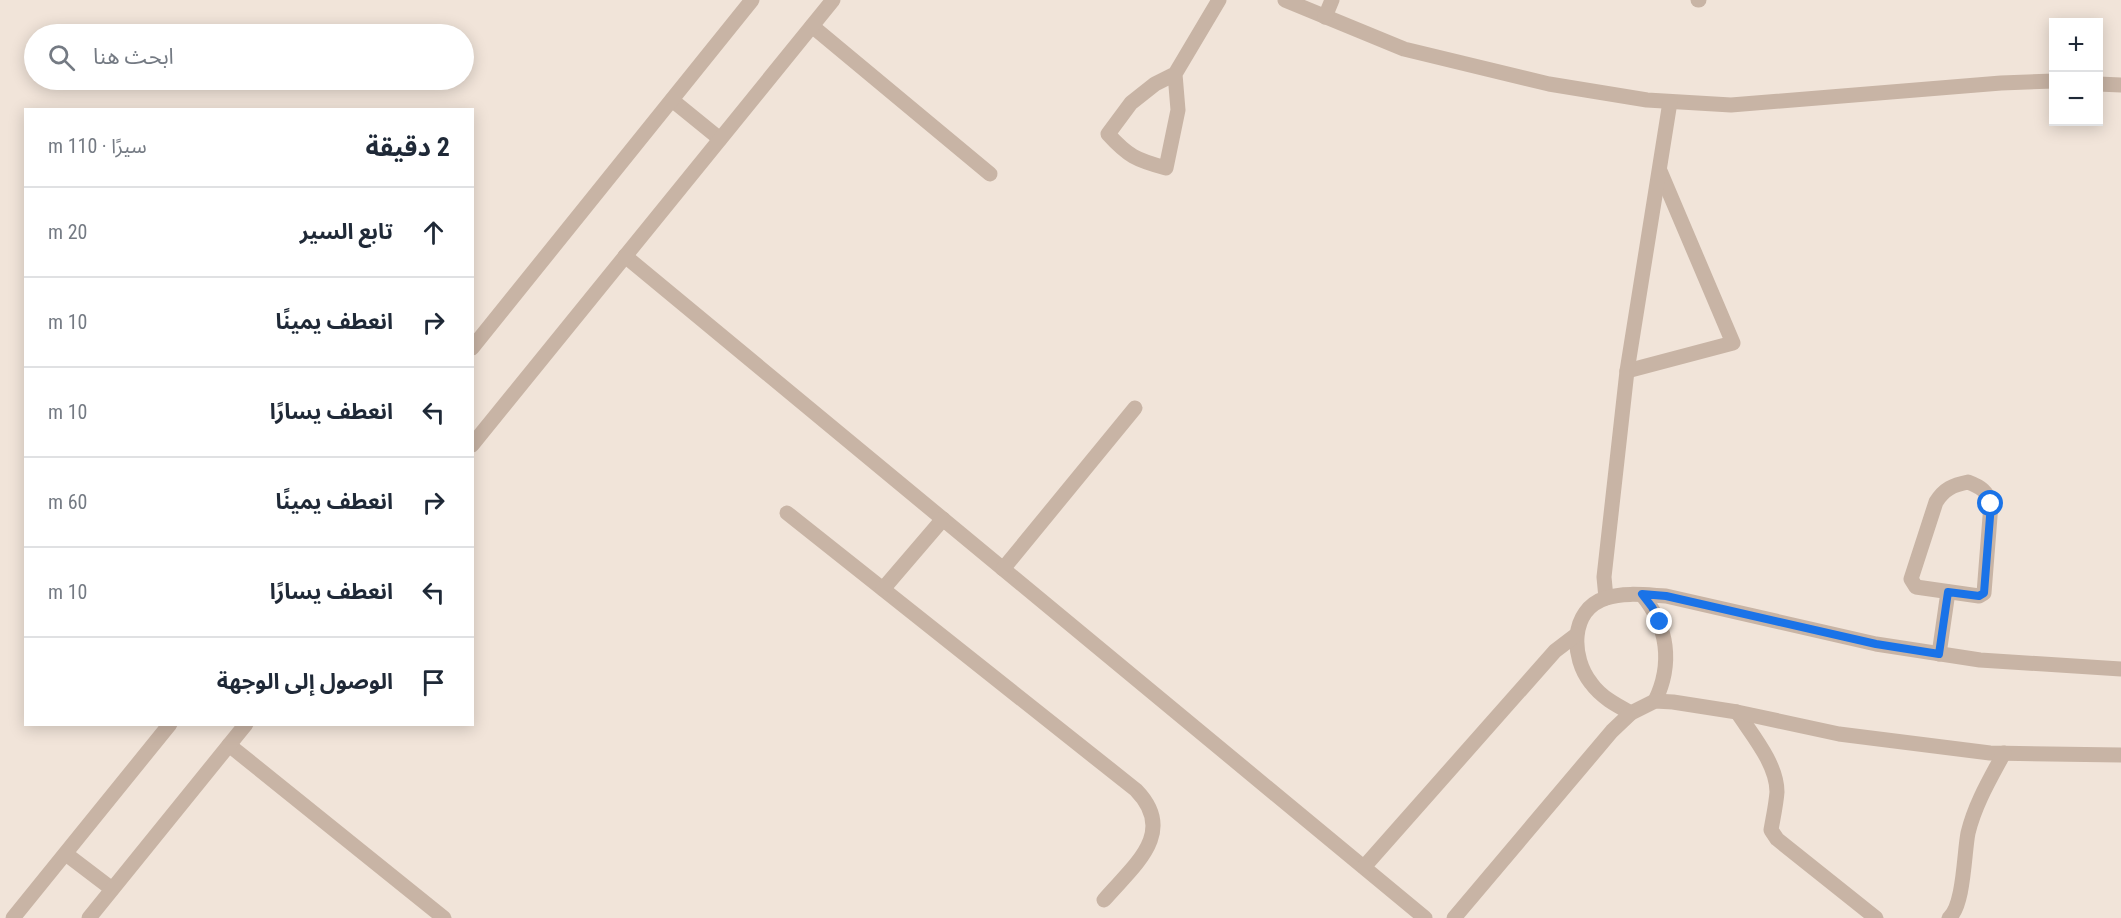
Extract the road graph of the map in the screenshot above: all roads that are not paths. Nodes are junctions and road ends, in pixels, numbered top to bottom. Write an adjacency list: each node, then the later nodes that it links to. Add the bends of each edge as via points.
1 (752, 0): 12 (street)
2 (833, 0): 7 (street)
3 (1219, 0): 8 (street)
4 (1286, 0): 6 (street)
5 (1332, 0): 6 (street)
6 (1325, 17): 13 (street, via 1404,49 1550,84)
7 (812, 26): 14 (street); 16 (street)
8 (1175, 74): 8 (street, via 1131,103 1108,134 1126,153 1166,168 1178,110)
9 (2049, 81): 13 (street, via 1731,105)
10 (2103, 84): 11 (street)
11 (2121, 85)
12 (672, 100): 14 (street); 18 (street)
13 (1670, 102): 15 (street)
14 (720, 140): 17 (street)
15 (1659, 170): 19 (street); 19 (street, via 1733,343)
16 (990, 174)
17 (625, 256): 21 (street); 23 (street)
18 (474, 346)
19 (1627, 371): 28 (street)
20 (1136, 408): 24 (street)
21 (474, 443)
22 (787, 513): 25 (street)
23 (943, 519): 24 (street); 25 (street)
24 (1003, 569): 41 (street)
25 (883, 589): 43 (street, via 1146,801 1154,829 1150,843)
26 (1948, 592): 26 (street, via 1979,596 1984,593 1991,504 1988,493 1968,482 1942,491 1911,579 1916,587); 30 (street)
27 (1642, 594): 28 (street); 30 (street); 32 (street, via 1660,622 1665,646 1666,667)
28 (1606, 598): 29 (street, via 1588,609)
29 (1576, 635): 34 (street, via 1578,656 1592,686); 41 (street, via 1556,651)
30 (1939, 654): 31 (street)
31 (2121, 669)
32 (1655, 701): 33 (street); 34 (street)
33 (1737, 712): 38 (street, via 1839,734); 49 (street, via 1774,778 1777,791 1771,830 1777,839)
34 (1631, 713): 48 (street)
35 (168, 726): 40 (street)
36 (244, 726): 37 (street)
37 (229, 745): 42 (street); 46 (street)
38 (2004, 753): 39 (street); 50 (street, via 1974,810 1958,903)
39 (2121, 755)
40 (66, 854): 42 (street); 44 (street)
41 (1364, 867): 47 (street)
42 (112, 889): 45 (street)
43 (1104, 900)
44 (13, 918)
45 (89, 918)
46 (444, 918)
47 (1425, 918)
48 (1454, 918)
49 (1876, 918)
50 (1949, 918)

